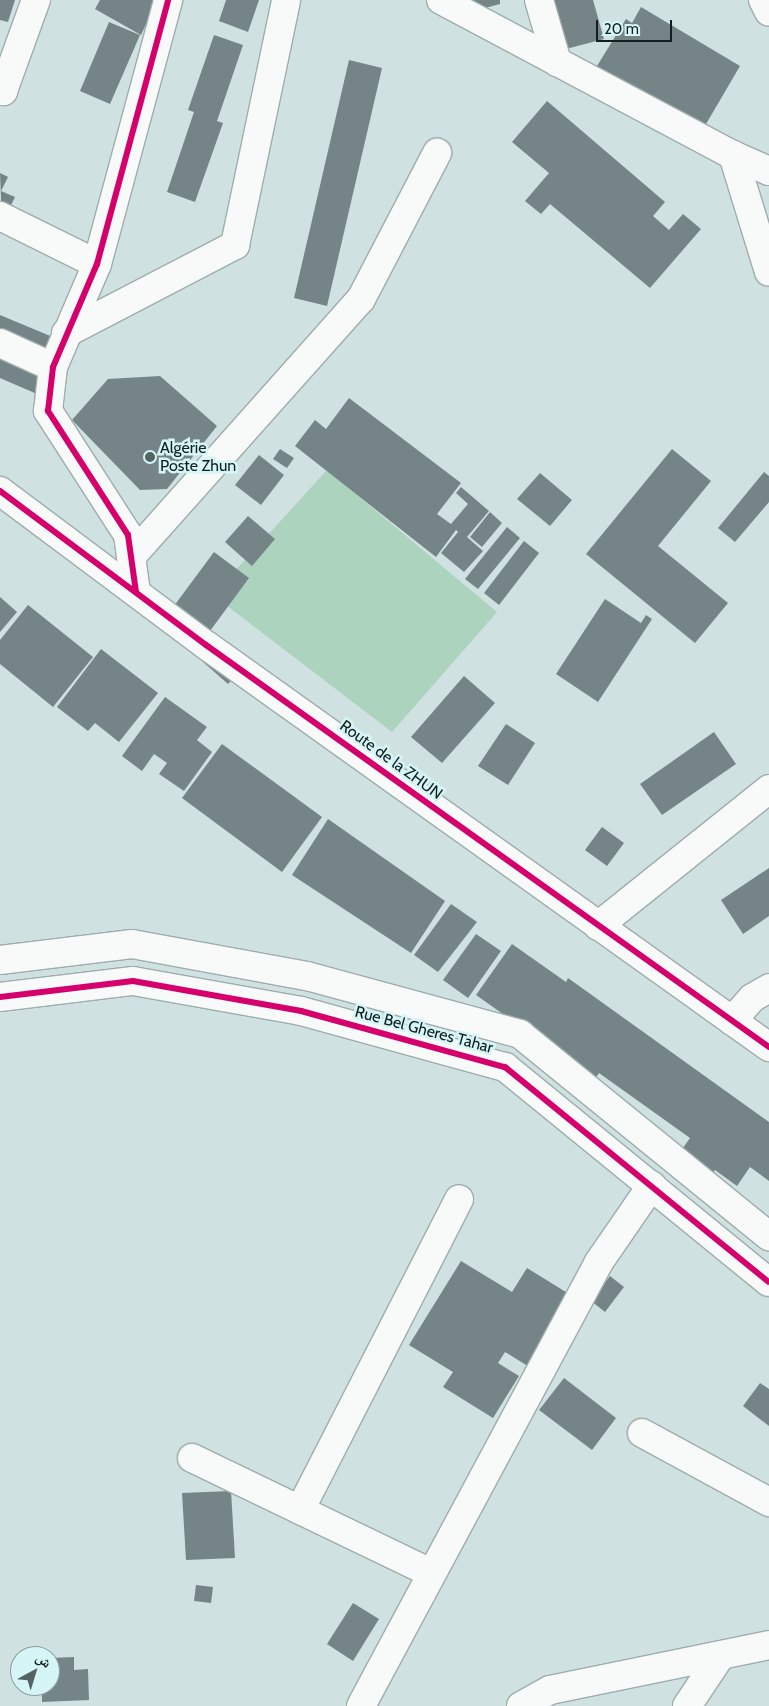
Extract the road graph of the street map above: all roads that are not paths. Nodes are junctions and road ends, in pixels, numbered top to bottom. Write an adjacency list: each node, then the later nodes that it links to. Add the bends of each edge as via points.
1 (36, 0): 9 (street, via 3,91)
2 (168, 0): 14 (street)
3 (286, 0): 16 (street, via 235,245)
4 (440, 0): 8 (street)
5 (539, 0): 8 (street)
6 (763, 0): 7 (street)
7 (769, 12)
8 (557, 62): 11 (street)
9 (0, 89)
10 (437, 153): 20 (street, via 362,300)
11 (733, 155): 12 (street); 15 (street)
12 (769, 171)
13 (0, 216): 14 (street)
14 (97, 264): 16 (street)
15 (769, 272)
16 (66, 333): 18 (street)
17 (0, 343): 18 (street)
18 (53, 367): 20 (street, via 48,411 128,535)
19 (0, 491): 21 (street, Route de la ZHUN)
20 (131, 557): 21 (street)
21 (136, 592): 23 (street, Route de la ZHUN)
22 (769, 789): 23 (street)
23 (598, 926): 27 (street, Route de la ZHUN)
24 (0, 960): 31 (street, Rue Bel Gheres Tahar, via 132,944 307,976 520,1034)
25 (769, 988): 27 (street, via 752,998)
26 (0, 997): 29 (street, Rue Bel Gheres Tahar, via 134,981 301,1011 505,1067)
27 (732, 1021): 28 (street, Route de la ZHUN)
28 (769, 1047)
29 (652, 1185): 32 (street, Rue Bel Gheres Tahar); 37 (street, via 599,1262)
30 (459, 1199): 36 (street)
31 (769, 1236)
32 (769, 1282)
33 (642, 1433): 35 (street)
34 (192, 1458): 36 (street)
35 (769, 1502)
36 (300, 1510): 37 (street)
37 (431, 1574): 40 (street)
38 (769, 1645): 39 (street)
39 (721, 1655): 41 (street, via 550,1690); 42 (street)
40 (361, 1706)
41 (521, 1706)
42 (687, 1706)

